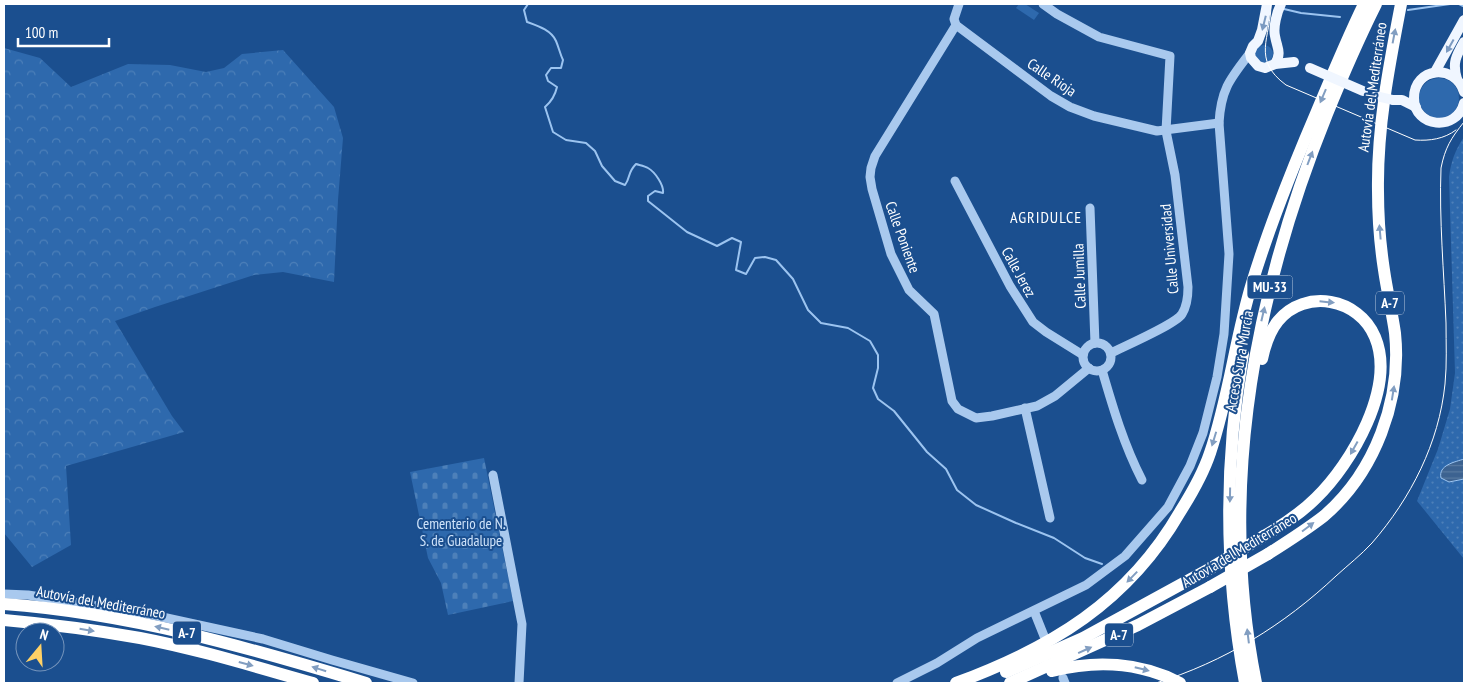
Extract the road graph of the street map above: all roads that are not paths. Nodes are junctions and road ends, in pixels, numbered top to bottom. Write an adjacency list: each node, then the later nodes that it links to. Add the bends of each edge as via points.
1 (959, 4): 9 (street, via 954,19)
2 (1043, 4): 25 (street, Calle Universidad, via 1100,37 1170,56)
3 (1267, 4): 10 (main road, one-way to 10)
4 (1282, 4): 12 (main road, via 1274,34)
5 (1364, 4): 28 (highway, Autovía del Mediterráneo / A-7, one-way to 28, via 1292,169)
6 (1376, 4): 38 (highway, Acceso Sur a Murcia / MU-33, one-way to 6, via 1240,529 1243,450 1249,389 1262,320 1306,168)
7 (1400, 4): 44 (highway, Autovía del Mediterráneo / A-7, one-way to 7, bridge, via 1138,625 1291,540 1325,515 1354,483 1374,450 1391,403 1396,371 1394,327 1380,231 1378,160 1381,115)
8 (1464, 20): 17 (main road, one-way to 17)
9 (956, 25): 25 (street, Calle Rioja, via 1070,107 1145,129); 34 (street, Calle Poniente, via 875,156 870,168 872,189 899,271 909,290 934,314 952,401 958,409 976,418)
10 (1258, 42): 12 (main road, via 1274,43); 13 (main road)
11 (1464, 42): 19 (main road, via 1454,68)
12 (1278, 50): 14 (main road); 15 (main road)
13 (1250, 53): 16 (main road); 18 (street)
14 (1294, 62): 15 (main road); 21 (main road, bridge, via 1376,96)
15 (1275, 64): 16 (main road, via 1265,68)
16 (1258, 66): 18 (street, via 1243,67)
17 (1435, 72): 19 (main road, via 1450,74); 20 (main road, via 1423,78)
18 (1230, 79): 24 (street, via 1223,96)
19 (1462, 86)
20 (1415, 88): 21 (main road, via 1407,98); 23 (main road)
21 (1397, 100): 23 (main road)
22 (1464, 106): 23 (main road, via 1453,120 1438,124 1428,121)
23 (1416, 108)
24 (1219, 123): 25 (street, Calle Rioja); 41 (street, via 1229,254 1228,295 1217,377 1203,433 1168,507 1125,556 1086,585)
25 (1166, 131): 30 (street, Calle Universidad, via 1175,175 1188,300 1181,316 1172,323)
26 (955, 181): 31 (street, Calle Jerez, via 1010,286 1033,322)
27 (1090, 208): 29 (street, Calle Jumilla)
28 (1267, 239): 50 (highway, Autovía del Mediterráneo / A-7, one-way to 50, via 1252,283 1209,454 1196,486 1172,526 1143,565 1083,620 1002,666); 54 (highway, Acceso Sur a Murcia / MU-33, one-way to 54, via 1243,357 1234,419 1230,493 1233,592)
29 (1095, 343): 30 (street, via 1105,345); 31 (street)
30 (1111, 353): 33 (street, via 1111,362)
31 (1084, 355): 32 (street)
32 (1089, 368): 33 (street); 34 (street, Calle Poniente, via 1055,396 1037,406)
33 (1102, 370): 36 (street, via 1118,424)
34 (1025, 408): 37 (street)
35 (493, 475): 48 (street, via 522,624)
36 (1142, 480)
37 (1050, 518)
38 (1243, 588): 51 (highway, one-way to 51, bridge, via 1246,493 1249,450 1268,338 1282,316 1295,306 1318,301 1340,304 1360,315 1371,328 1378,343 1380,381 1355,448 1335,477 1285,524 1264,536 1211,568 1083,638 1023,666); 55 (highway, Acceso Sur a Murcia / MU-33, one-way to 38)
39 (4, 594): 47 (street, via 153,615 264,639)
40 (4, 604): 46 (highway, Autovía del Mediterráneo / A-7, one-way to 40, via 259,651 146,624 58,609)
41 (1034, 611): 43 (street); 49 (street, via 977,638)
42 (4, 620): 45 (highway, Autovía del Mediterráneo / A-7, one-way to 45, via 140,638)
43 (1044, 636)
44 (1025, 677): 52 (highway, Autovía del Mediterráneo / A-7); 53 (highway, one-way to 53, via 1072,667 1110,664 1150,671)
45 (313, 683)
46 (366, 683)
47 (413, 683)
48 (519, 683)
49 (897, 683)
50 (956, 683)
51 (976, 683)
52 (1010, 683)
53 (1180, 683)
54 (1245, 683)
55 (1256, 683)

